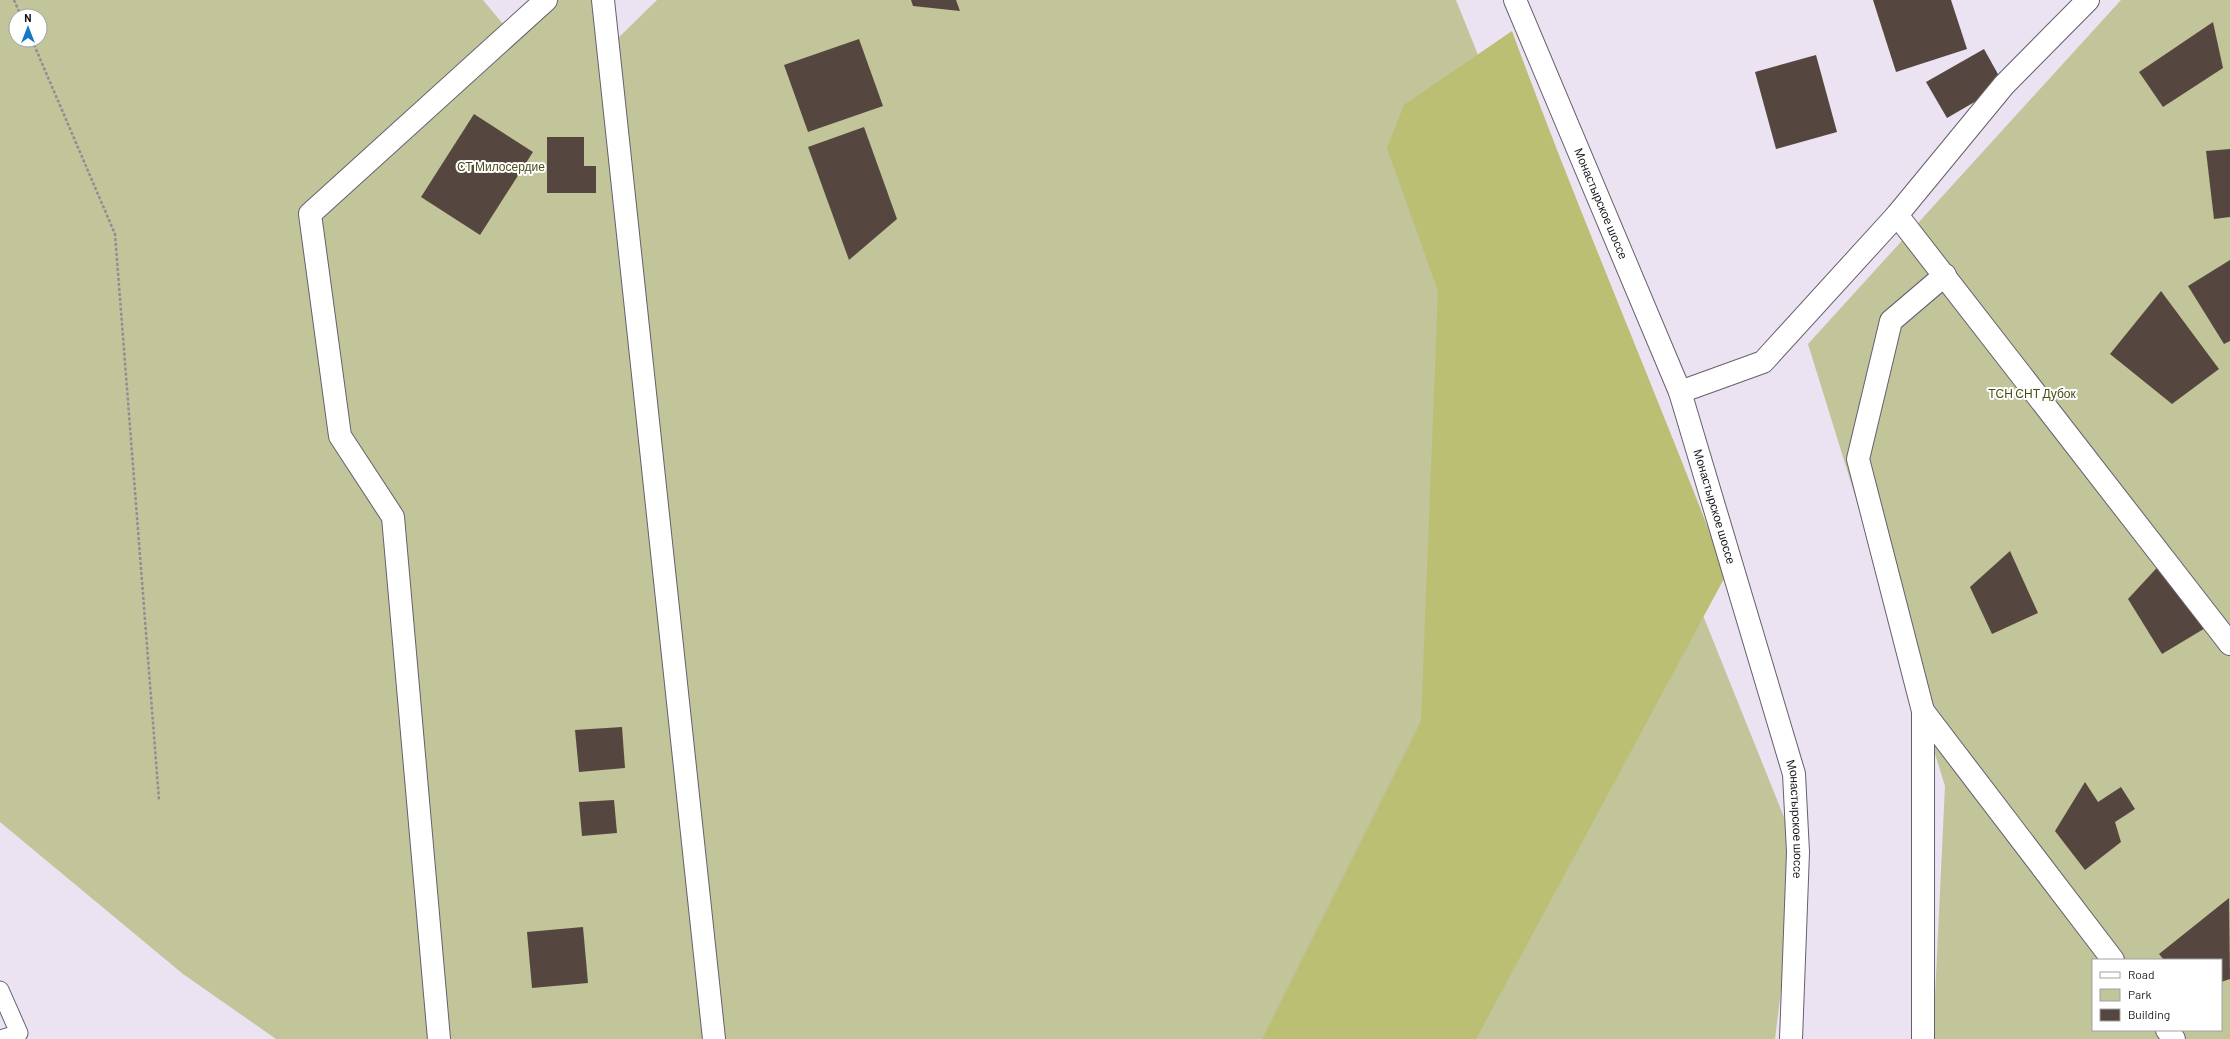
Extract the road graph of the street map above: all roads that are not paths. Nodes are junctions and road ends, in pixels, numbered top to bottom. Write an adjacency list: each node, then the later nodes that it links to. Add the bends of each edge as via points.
1 (546, 0): 14 (street, via 310,214 340,436 393,517)
2 (603, 0): 15 (street)
3 (1515, 0): 7 (street, Монастырское шоссе)
4 (2088, 0): 5 (street, via 2004,85)
5 (1898, 215): 6 (street); 7 (street, via 1762,362)
6 (1945, 275): 8 (street); 9 (street, via 1892,322 1858,459)
7 (1680, 392): 16 (street, Монастырское шоссе, via 1794,774 1798,852)
8 (2230, 644)
9 (1923, 711): 10 (street); 17 (street)
10 (2113, 959)
11 (0, 990): 13 (lane, via 18,1033)
12 (2168, 1031): 18 (street)
13 (1, 1039)
14 (438, 1039)
15 (714, 1039)
16 (1791, 1039)
17 (1923, 1039)
18 (2174, 1039)

